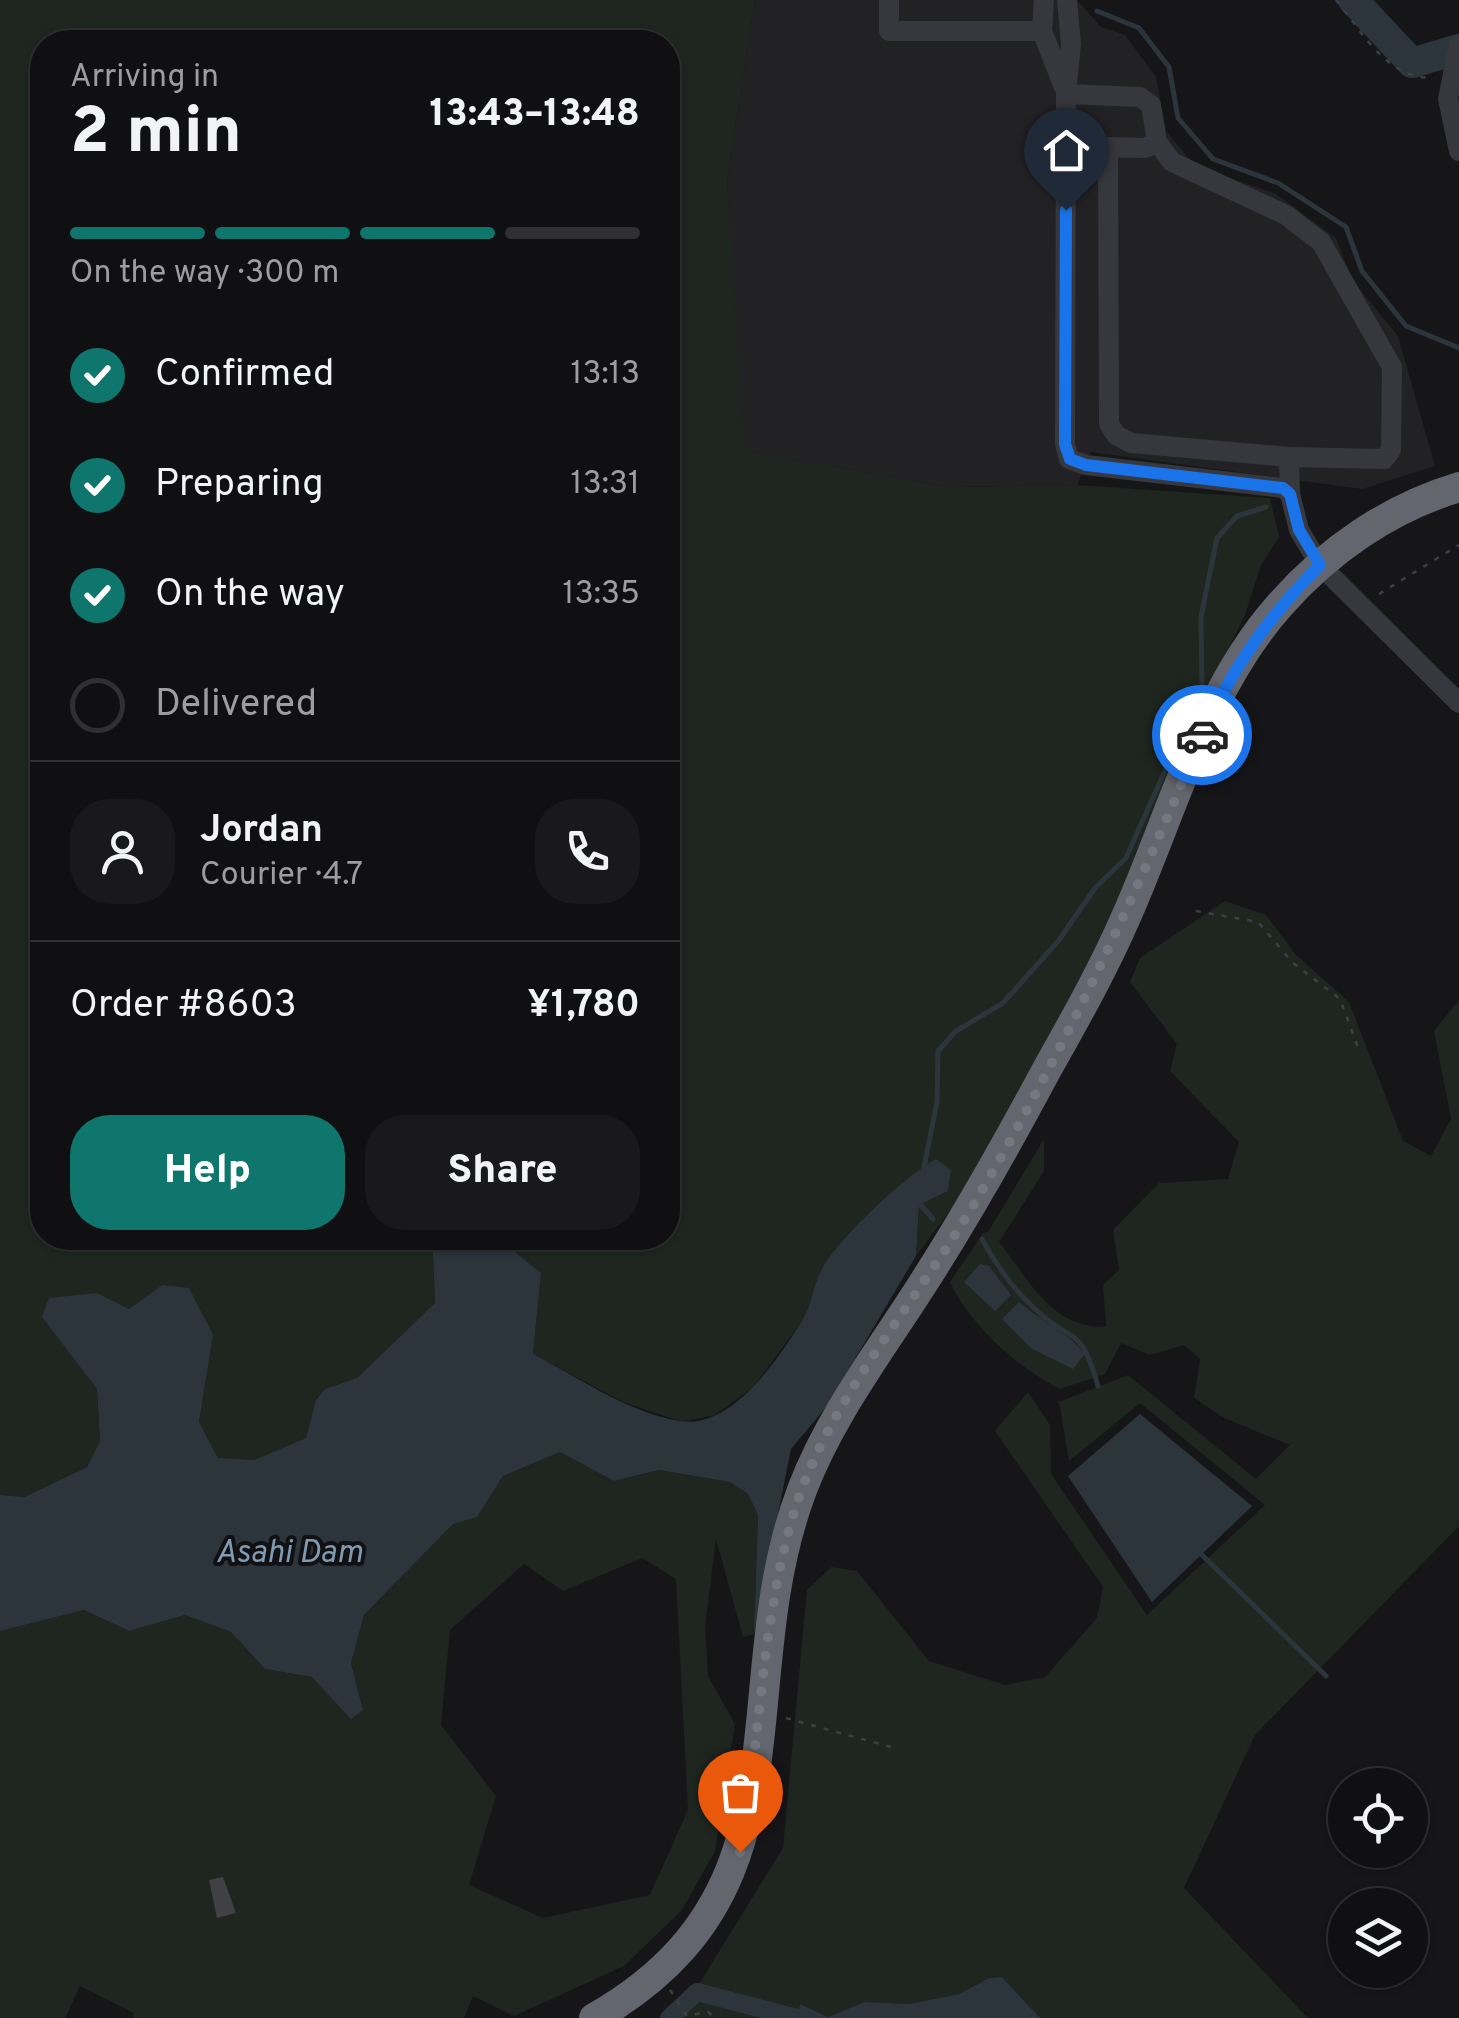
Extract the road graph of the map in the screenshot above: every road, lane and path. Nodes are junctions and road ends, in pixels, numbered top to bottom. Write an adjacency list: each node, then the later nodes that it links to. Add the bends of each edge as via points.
1 (889, 0): 5 (street, via 889,30)
2 (1044, 0): 5 (street)
3 (1067, 0): 7 (street)
4 (1336, 0): 6 (path, via 1394,70 1414,78)
5 (1042, 31): 7 (street)
6 (1454, 62): 9 (street, via 1448,99)
7 (1066, 94): 8 (street, via 1140,97 1151,106); 12 (street, via 1070,459)
8 (1157, 142): 10 (street, via 1108,147 1109,424 1131,443); 10 (street, via 1172,162 1286,216 1321,242 1392,367 1391,450 1384,458)
9 (1459, 150)
10 (1289, 456): 12 (street)
11 (1459, 487): 14 (highway, via 1420,499 1364,530)
12 (1290, 494): 14 (street, via 1299,530)
13 (1459, 545): 15 (path)
14 (1320, 565): 15 (street); 19 (highway, via 1240,658 1125,921 1048,1069 970,1210 819,1450 787,1540)
15 (1361, 606): 16 (street)
16 (1459, 703)
17 (1196, 912): 18 (path, via 1258,922 1292,962 1340,1000)
18 (1359, 1050)
19 (761, 1715): 20 (path, via 803,1720); 23 (highway, via 740,1852 718,1902 662,1970)
20 (890, 1747)
21 (674, 2000): 22 (path)
22 (687, 2016): 24 (path, via 708,2012)
23 (594, 2018)
24 (715, 2018)

